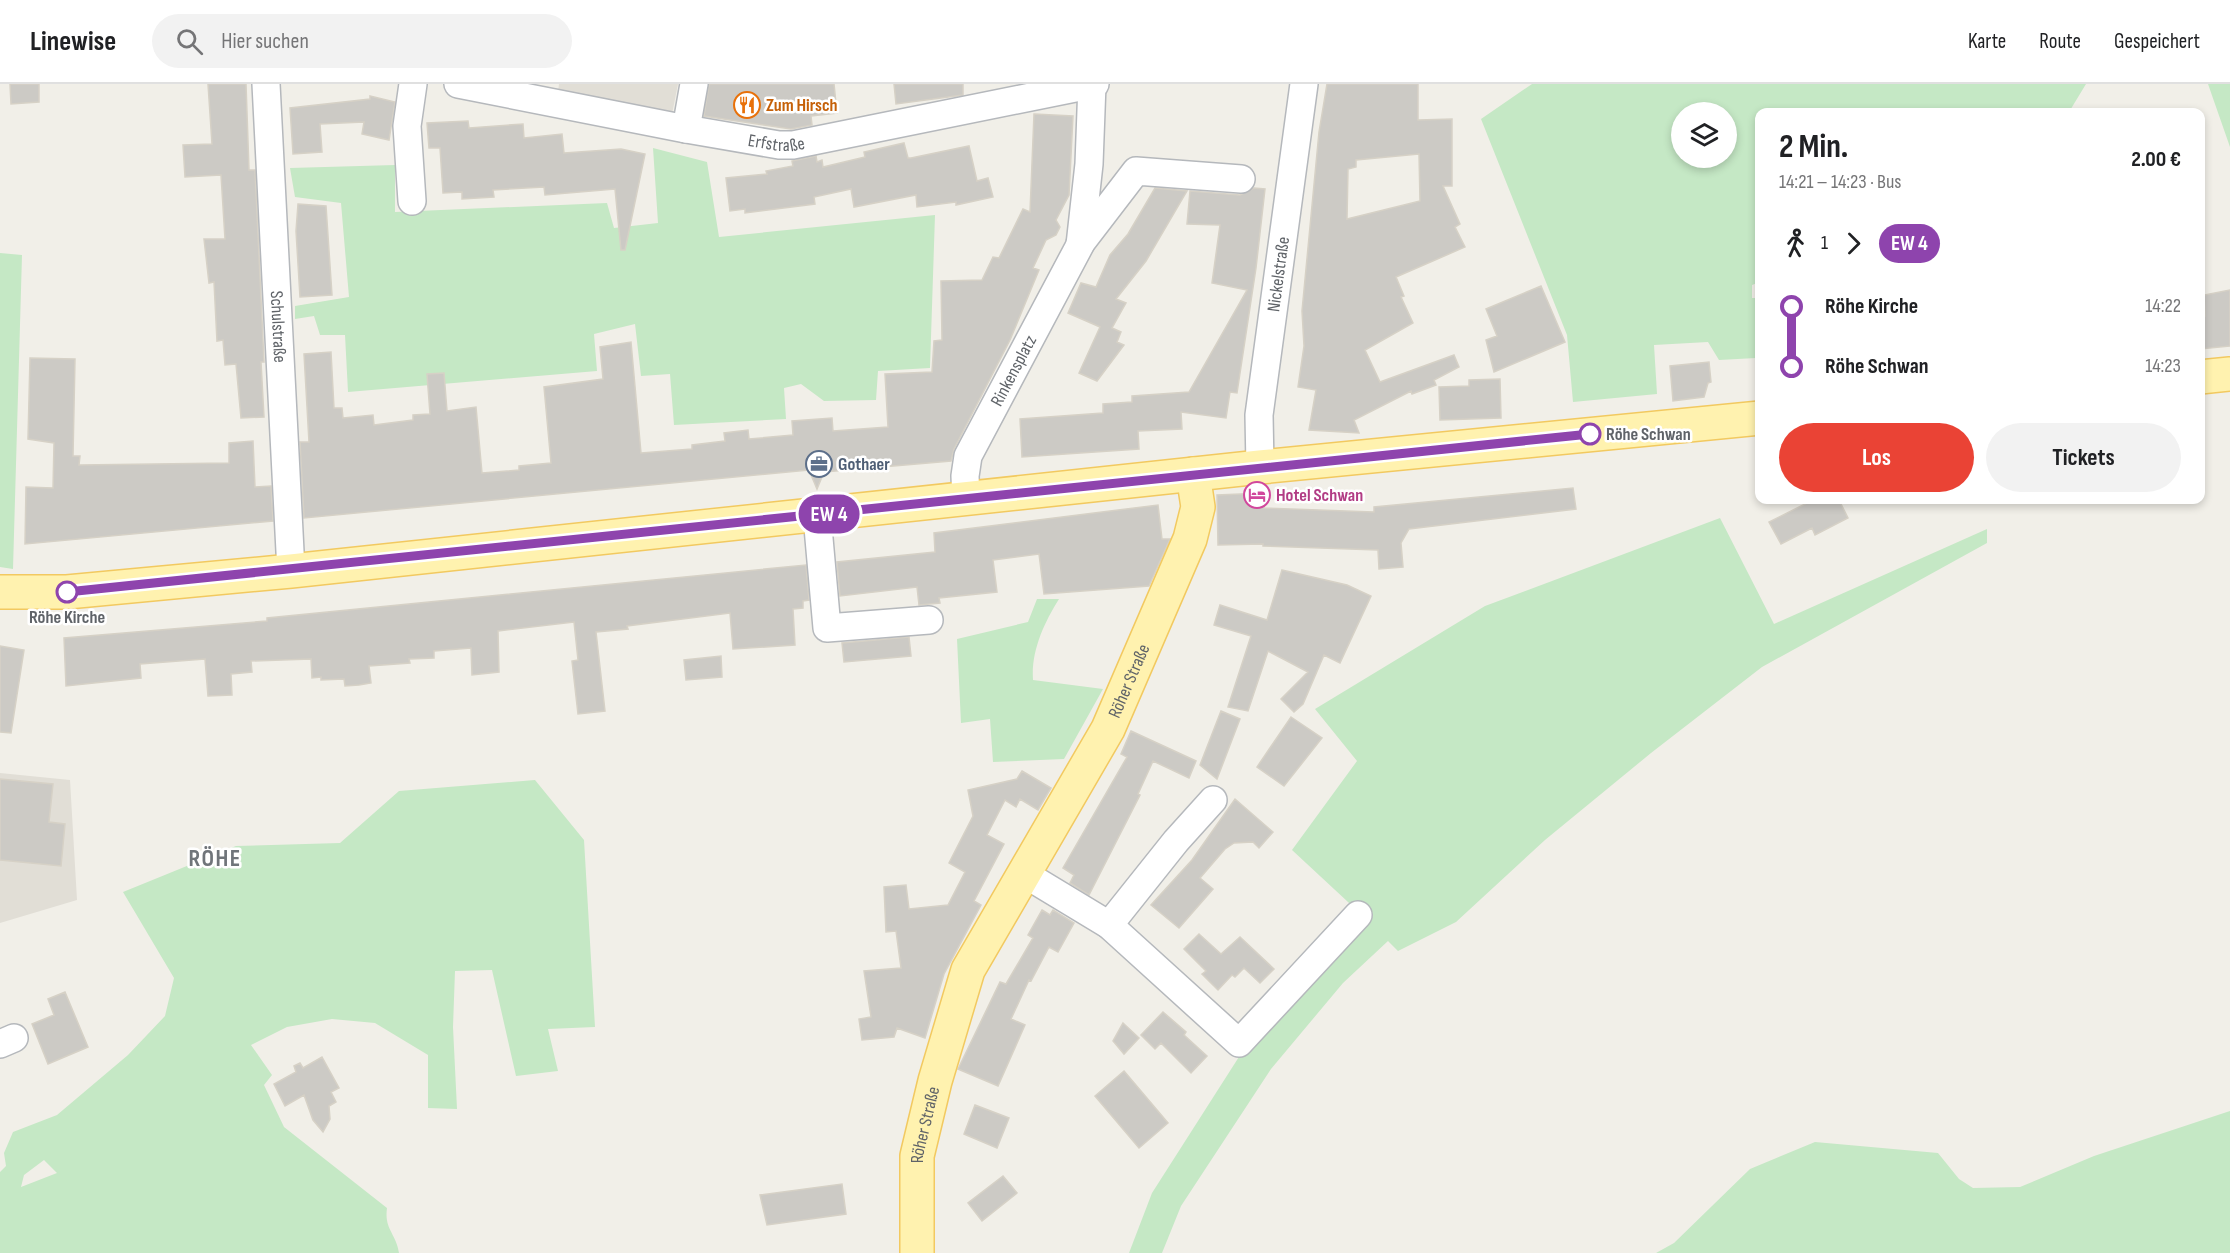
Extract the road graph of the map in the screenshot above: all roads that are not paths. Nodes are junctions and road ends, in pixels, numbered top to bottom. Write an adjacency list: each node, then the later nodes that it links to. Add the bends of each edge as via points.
1 (266, 84): 18 (street, Schulstraße)
2 (413, 84): 9 (street, via 407,126)
3 (459, 84): 7 (street, Erfstraße)
4 (694, 84): 7 (street)
5 (1093, 84): 7 (street, Erfstraße, via 793,145); 10 (street, Rinkensplatz)
6 (1304, 84): 14 (street, Nickelstraße, via 1260,415)
7 (686, 129)
8 (1241, 179): 10 (street, Rinkensplatz, via 1136,171)
9 (412, 201)
10 (1080, 245): 16 (street, Rinkensplatz, via 968,456)
11 (2230, 374): 12 (main road)
12 (2205, 376)
13 (1755, 418): 14 (main road)
14 (1260, 466): 15 (main road)
15 (1193, 474): 16 (main road); 22 (main road, Röher Straße, via 1198,507 1178,569 1108,729)
16 (966, 500): 17 (main road)
17 (817, 516): 18 (main road); 20 (street, via 827,628)
18 (291, 571): 19 (main road, via 67,592)
19 (0, 592)
20 (929, 620)
21 (1214, 800): 24 (street)
22 (1023, 873): 24 (street); 25 (main road, Röher Straße, via 968,970 934,1081 917,1156)
23 (1358, 915): 24 (street, via 1239,1043)
24 (1109, 925)
25 (917, 1253)

